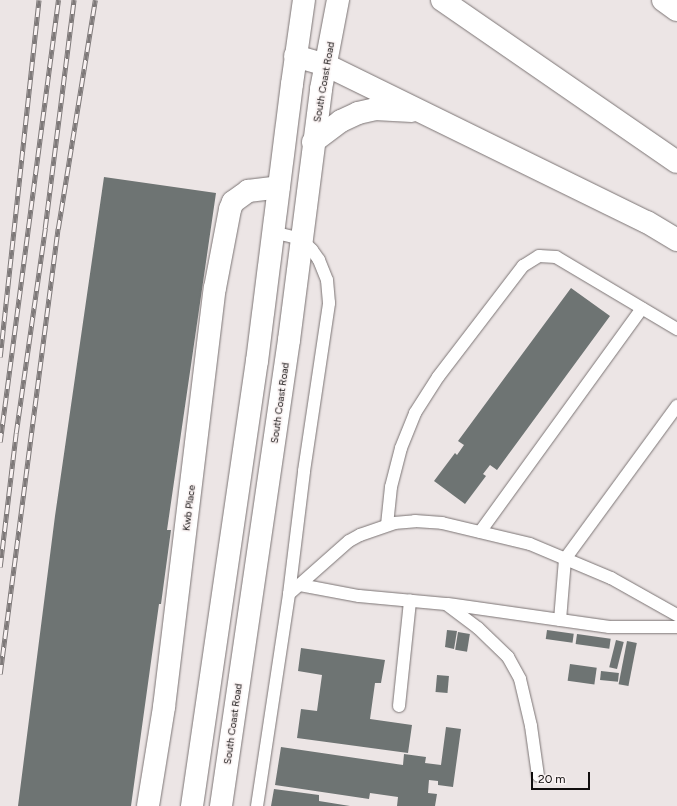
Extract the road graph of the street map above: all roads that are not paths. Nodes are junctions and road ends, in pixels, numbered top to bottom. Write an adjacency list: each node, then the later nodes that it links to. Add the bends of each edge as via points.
1 (304, 0): 6 (main road)
2 (338, 0): 7 (main road, South Coast Road)
3 (442, 0): 10 (main road)
4 (663, 0): 5 (main road)
5 (677, 10)
6 (295, 56): 7 (main road); 11 (main road)
7 (326, 65): 8 (main road); 9 (main road, South Coast Road)
8 (419, 111): 9 (main road, via 375,109 358,113 341,121); 14 (main road, via 647,222)
9 (313, 142): 13 (main road, South Coast Road)
10 (677, 162)
11 (278, 187): 12 (main road); 30 (main road, Kwb Place, via 248,191 233,202 230,209 215,288 164,707)
12 (273, 232): 13 (lane); 31 (main road, via 257,361)
13 (302, 239): 22 (lane, via 319,260 327,280 329,303); 32 (main road, South Coast Road)
14 (677, 240)
15 (642, 308): 16 (lane); 18 (lane, via 556,257 539,256 523,266 438,377 415,413 401,448 390,487); 19 (lane)
16 (677, 329)
17 (677, 406): 20 (lane)
18 (387, 525): 19 (lane, via 415,521 442,523); 21 (lane, via 349,542)
19 (480, 532): 20 (lane, via 530,544)
20 (566, 559): 25 (lane, via 611,578); 26 (lane)
21 (300, 585): 22 (lane); 23 (lane, via 359,596)
22 (289, 594): 33 (lane)
23 (410, 601): 24 (lane); 28 (lane)
24 (446, 604): 26 (lane); 29 (lane, via 478,628 508,657 514,667 520,679 531,726)
25 (677, 615)
26 (560, 620): 27 (lane, via 609,627)
27 (677, 627)
28 (399, 706)
29 (538, 776)
30 (148, 806)
31 (192, 806)
32 (221, 806)
33 (257, 806)

